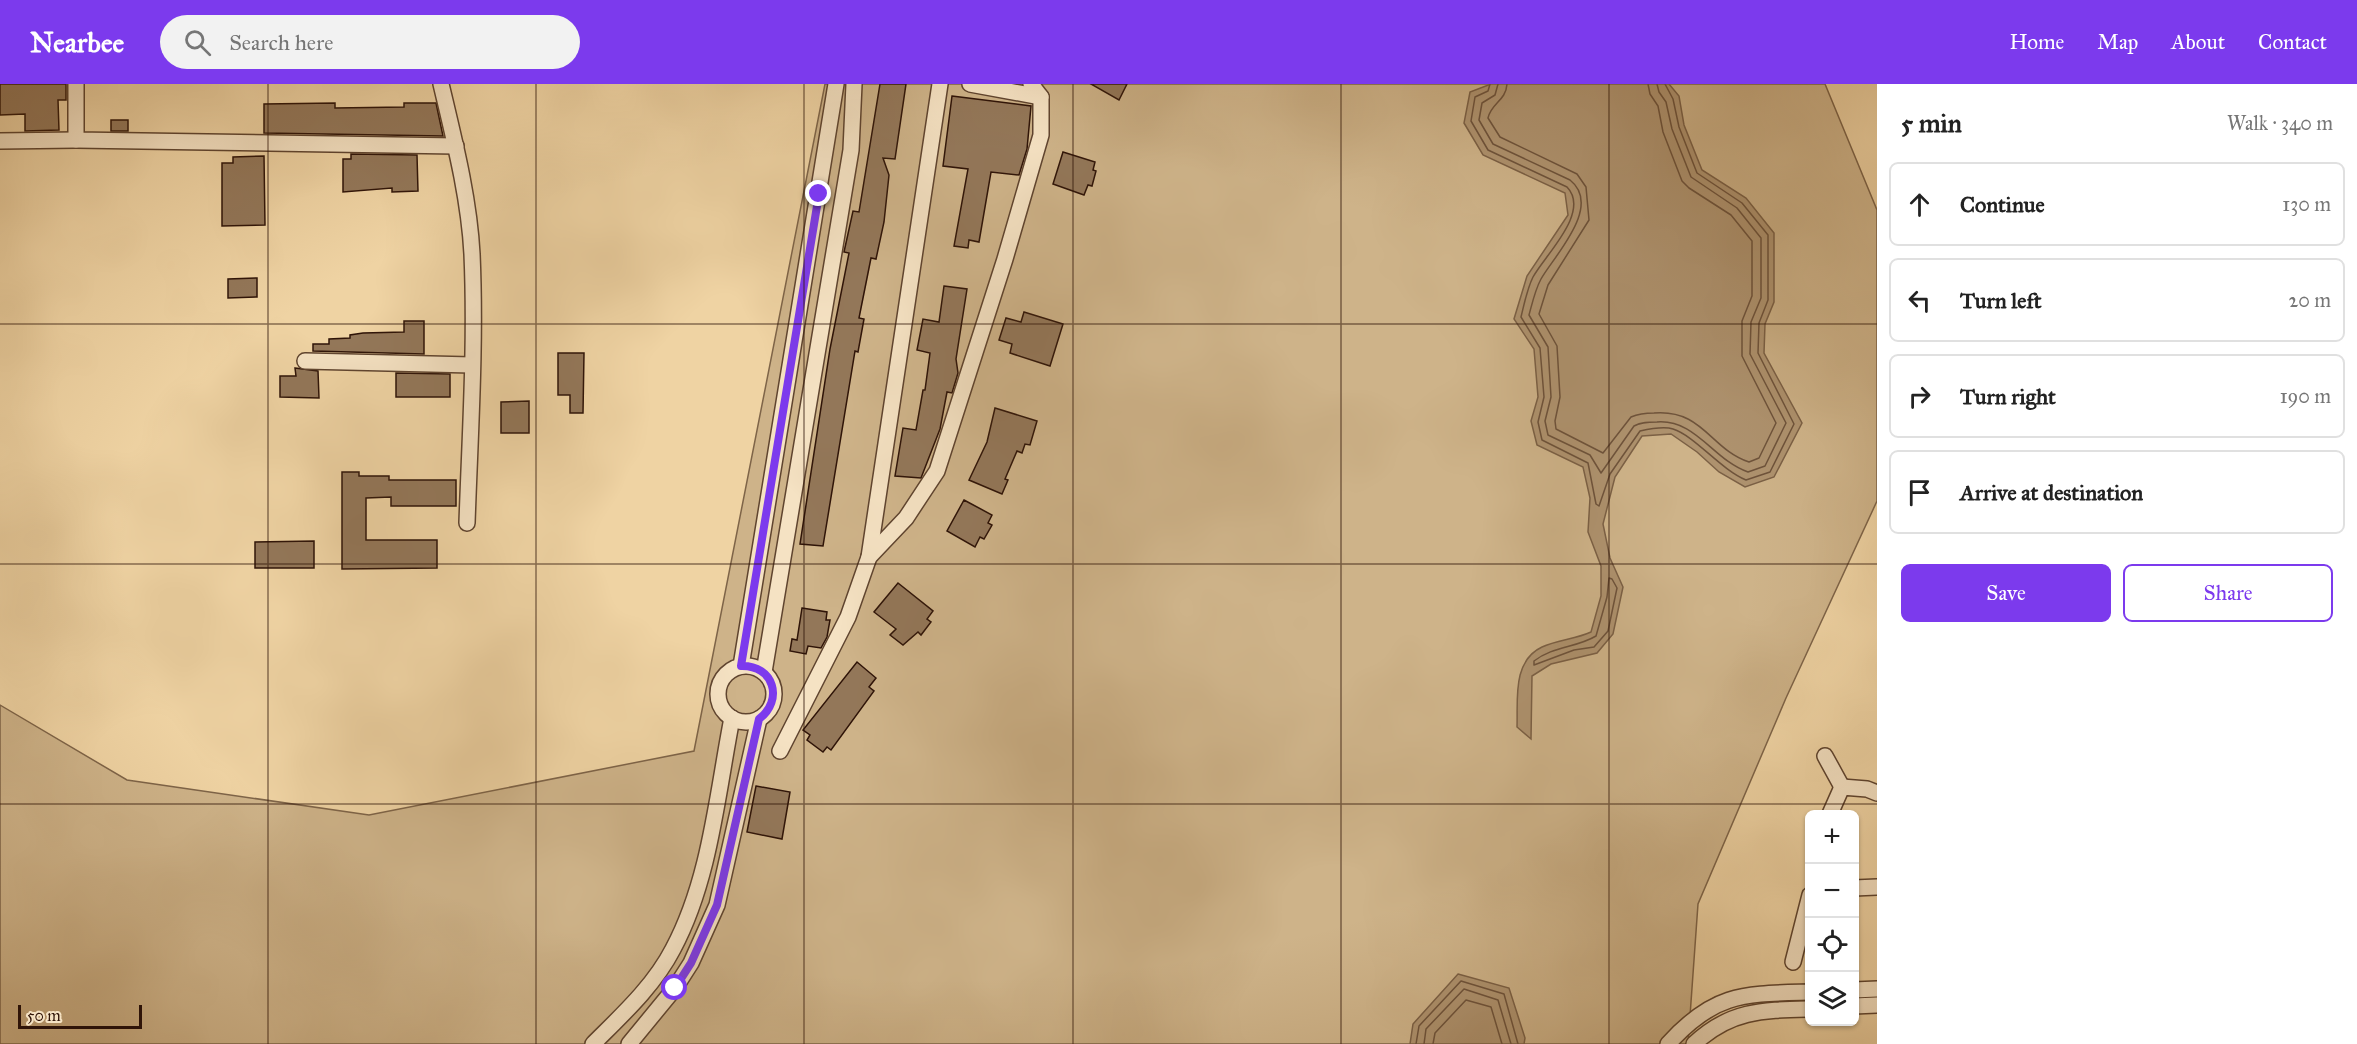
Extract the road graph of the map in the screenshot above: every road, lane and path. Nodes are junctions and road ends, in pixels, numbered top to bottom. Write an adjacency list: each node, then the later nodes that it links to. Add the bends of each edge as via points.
1 (76, 84): 9 (street)
2 (441, 84): 11 (street)
3 (836, 84): 16 (street)
4 (854, 84): 17 (street, via 851,150)
5 (940, 84): 15 (street)
6 (970, 84): 8 (street)
7 (1032, 84): 8 (street)
8 (1041, 97): 15 (street, via 1041,135 937,471 906,518)
9 (76, 140): 10 (street); 11 (street)
10 (0, 141)
11 (456, 146): 13 (street, via 472,252)
12 (305, 361): 13 (street)
13 (472, 365): 14 (street)
14 (467, 523)
15 (869, 557): 20 (street, via 848,617)
16 (741, 666): 17 (street); 18 (street, via 726,674 718,689 720,706)
17 (764, 672): 19 (street, via 774,687 774,696 772,706)
18 (732, 718): 19 (street, via 741,722); 27 (street)
19 (759, 719): 28 (street)
20 (780, 751)
21 (1825, 756): 22 (street)
22 (1842, 787): 23 (street); 24 (street)
23 (1877, 793)
24 (1832, 810)
25 (1877, 887): 26 (street)
26 (1859, 888)
27 (695, 900): 28 (street); 37 (street, via 672,951 647,986)
28 (717, 905): 38 (street, via 691,963)
29 (1805, 912): 30 (street)
30 (1793, 962)
31 (1877, 989): 32 (street)
32 (1859, 990)
33 (1805, 992): 39 (street, via 1758,992 1722,1002 1686,1024)
34 (1877, 1005): 35 (street)
35 (1859, 1006)
36 (1805, 1009): 40 (street, via 1750,1012 1732,1018)
37 (593, 1044)
38 (629, 1044)
39 (1668, 1044)
40 (1694, 1044)

